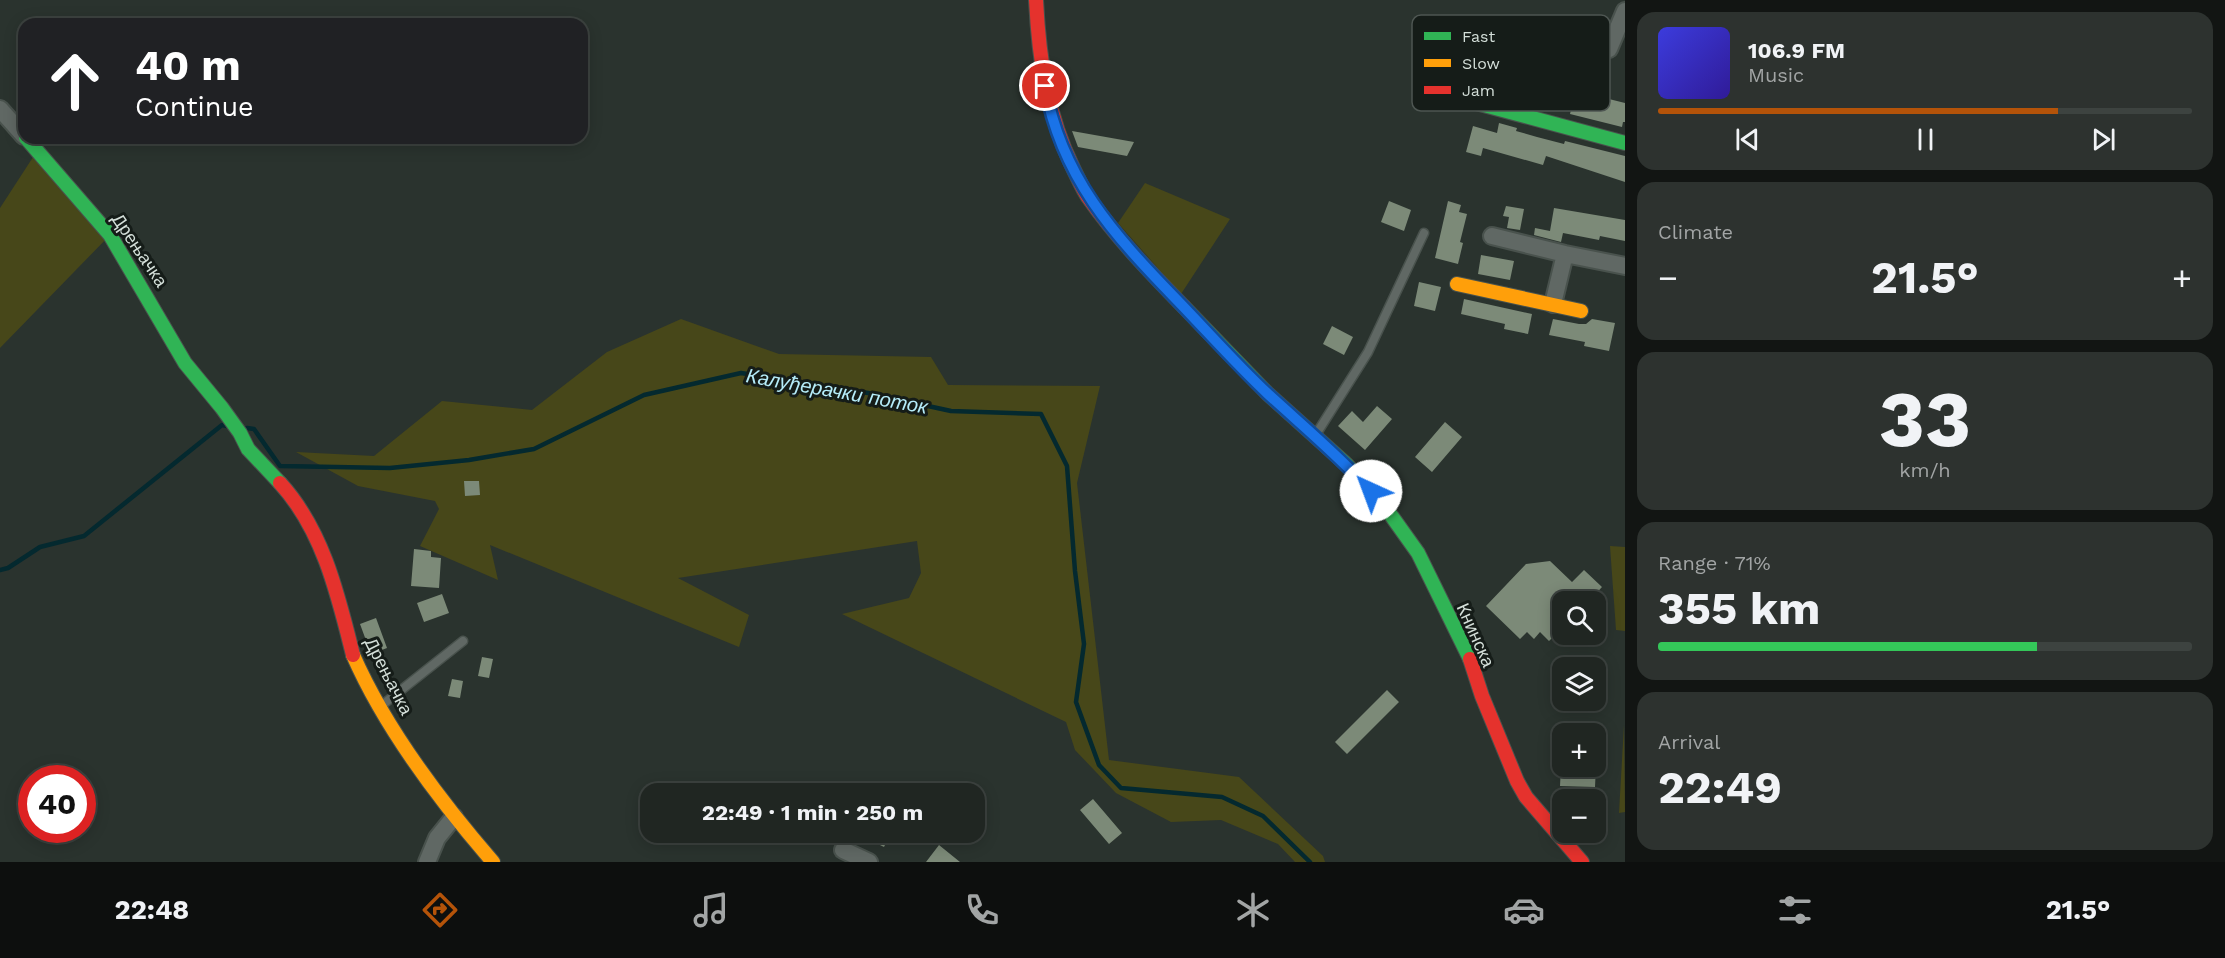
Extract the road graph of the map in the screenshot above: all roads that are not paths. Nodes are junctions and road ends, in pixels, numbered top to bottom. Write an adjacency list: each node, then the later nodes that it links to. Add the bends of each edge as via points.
1 (1036, 0): 16 (street, Книнска, via 1038,44 1049,107 1086,195 1133,254 1239,365)
2 (1625, 11): 3 (street)
3 (1610, 47)
4 (0, 109): 6 (street, Дрењачка)
5 (1506, 111): 7 (street)
6 (18, 129)
7 (1625, 143)
8 (31, 144): 18 (street, Дрењачка, via 110,235 185,363 310,525 337,592 353,656)
9 (1424, 233): 16 (lane, via 1368,352)
10 (1492, 236): 11 (street)
11 (1565, 254): 12 (street); 14 (street)
12 (1625, 266)
13 (1457, 284): 14 (street)
14 (1552, 304): 15 (street)
15 (1581, 311)
16 (1315, 436): 24 (street, Книнска, via 1383,504 1418,553 1468,652 1517,781 1542,818)
17 (463, 641): 18 (lane)
18 (380, 706): 19 (street, Дрењачка)
19 (454, 817): 21 (street, via 437,838); 22 (street, Дрењачка)
20 (843, 850): 23 (street)
21 (427, 862)
22 (493, 862)
23 (869, 862)
24 (1582, 862)

